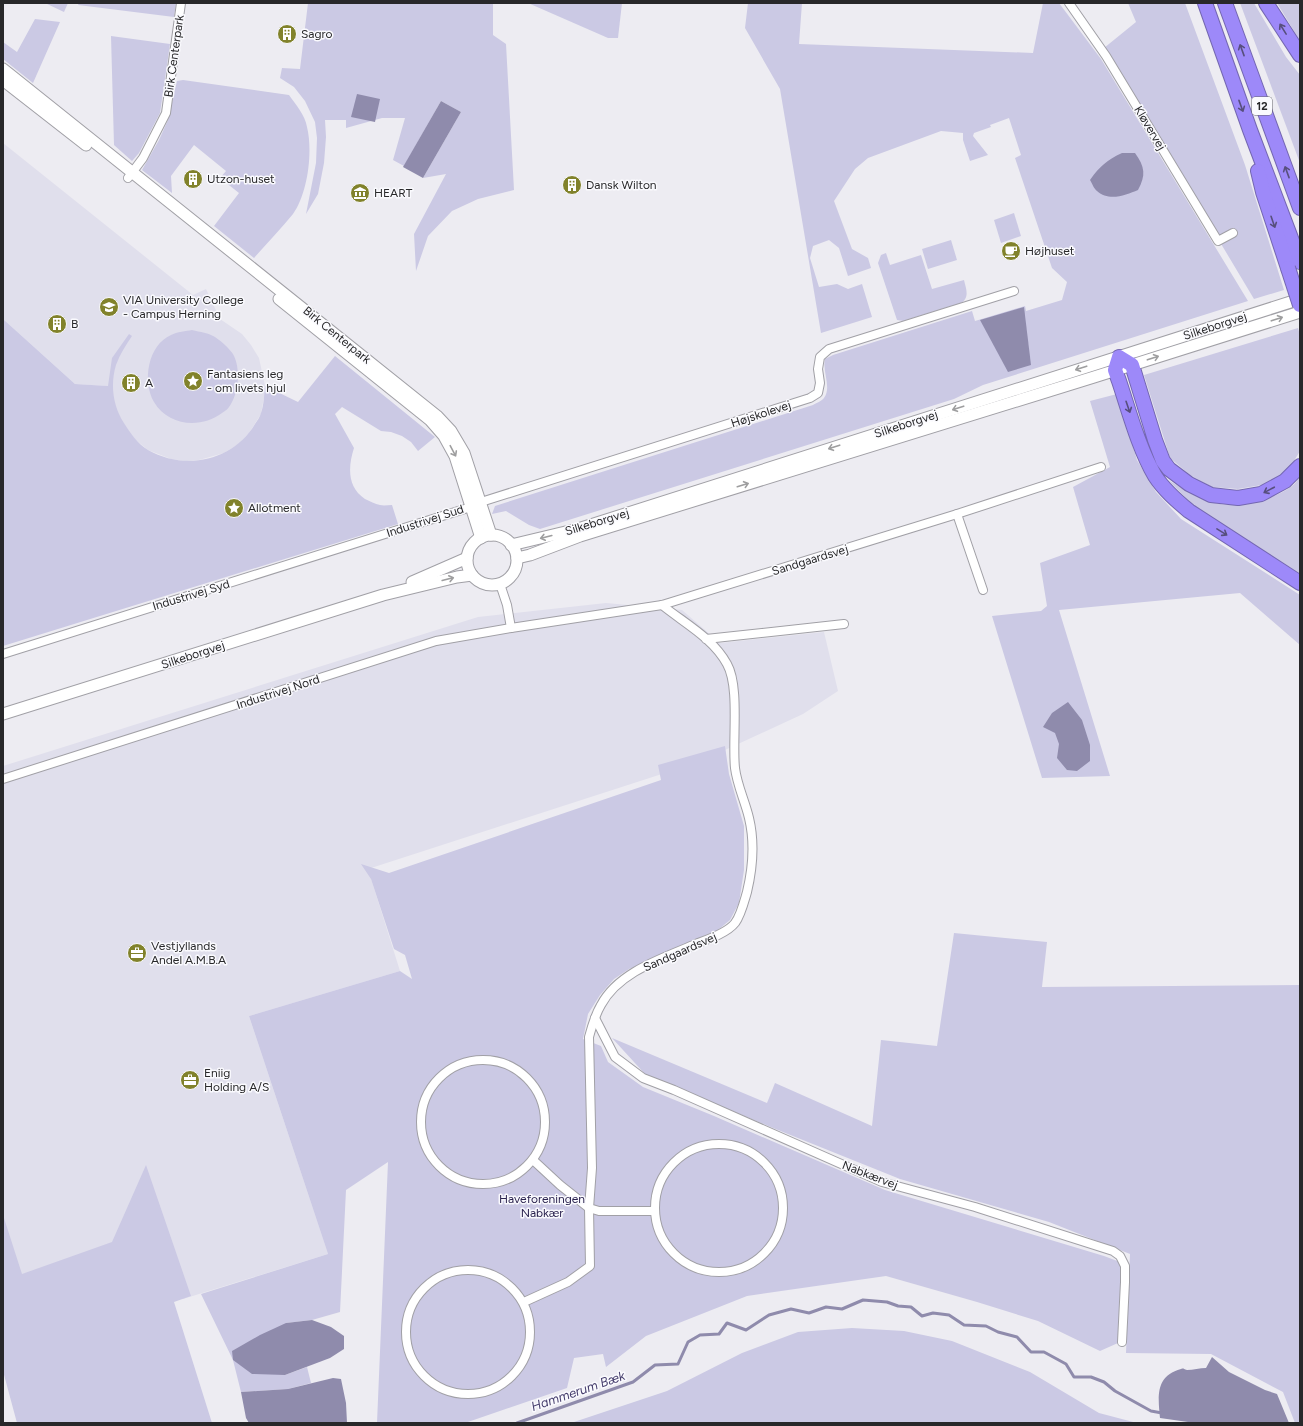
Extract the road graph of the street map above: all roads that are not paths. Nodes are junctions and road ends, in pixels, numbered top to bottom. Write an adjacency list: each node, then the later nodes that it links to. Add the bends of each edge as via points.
1 (181, 3): 9 (street, Birk Centerpark, via 166,113 143,158)
2 (1069, 3): 11 (street, Kløvervej, via 1106,56 1218,241)
3 (1205, 3): 12 (highway, 12, one-way to 12, via 1250,130 1263,192)
4 (1225, 3): 10 (highway, 12, one-way to 4)
5 (1266, 3): 6 (highway, one-way to 5)
6 (1300, 55)
7 (3, 69): 9 (main road, Birk Centerpark)
8 (3, 80): 9 (main road, Birk Centerpark)
9 (130, 175): 21 (main road, Birk Centerpark, via 430,420 456,456)
10 (1300, 208)
11 (1233, 232)
12 (1294, 265): 15 (highway, bridge)
13 (1014, 291): 21 (street, Højskolevej, via 829,349 820,357 818,393 810,398)
14 (1300, 299): 17 (main road, Silkeborgvej)
15 (1300, 305)
16 (1300, 312): 18 (main road, Silkeborgvej, one-way to 16)
17 (1117, 363): 18 (highway); 25 (main road, Silkeborgvej, one-way to 25, via 578,529); 27 (main road, Silkeborgvej, one-way to 17); 29 (highway, one-way to 29, via 1145,455 1156,477 1189,511)
18 (1132, 365): 19 (highway, one-way to 18, via 1285,481 1261,494 1238,498 1211,495 1189,484 1169,469 1163,461)
19 (1300, 466)
20 (1101, 467): 22 (street, Sandgaardsvej)
21 (476, 504): 23 (street, Industrivej Sud); 24 (main road, Birk Centerpark)
22 (957, 514): 31 (street); 33 (street, Sandgaardsvej)
23 (380, 536): 37 (street, Industrivej Syd)
24 (486, 536): 25 (main road, via 498,536); 26 (main road, via 475,541)
25 (511, 544): 27 (main road)
26 (466, 558): 28 (main road); 32 (main road, Silkeborgvej)
27 (517, 558): 30 (main road, via 513,573)
28 (472, 575): 30 (main road, via 485,585); 32 (main road, Silkeborgvej, one-way to 28)
29 (1300, 583)
30 (500, 584): 35 (street)
31 (983, 590)
32 (383, 595): 38 (main road, Silkeborgvej)
33 (662, 605): 35 (street, Sandgaardsvej); 36 (street, Sandgaardsvej)
34 (844, 624): 36 (street)
35 (511, 628): 39 (street, Industrivej Nord, via 436,641)
36 (706, 639): 40 (street, Sandgaardsvej, via 720,652 728,665 733,686 735,769 749,818 753,845 750,877 743,905 735,923 720,934 626,977 611,990)
37 (3, 654)
38 (3, 714)
39 (3, 779)
40 (595, 1018): 42 (street, Sandgaardsvej, via 589,1037 592,1168); 45 (street, Nabkærvej, via 615,1057 644,1078 882,1182 976,1207 1113,1251 1120,1256 1125,1266)
41 (533, 1160): 41 (street, via 520,1173 503,1181 484,1185 466,1182 449,1174 435,1162 425,1146 421,1128 422,1109 428,1092 440,1077 455,1066 473,1060 492,1060 510,1065 525,1075 537,1090 544,1107 546,1126 542,1144); 42 (street)
42 (589, 1208): 43 (street, via 599,1211); 44 (street, Sandgaardsvej, via 590,1266 568,1282)
43 (655, 1211): 43 (street, via 658,1189 668,1169 685,1154 705,1146 720,1145 749,1152 766,1165 778,1184 783,1206 780,1228 770,1247 754,1262 733,1271 718,1272 689,1265 672,1252 660,1233)
44 (524, 1302): 44 (street, via 512,1288 494,1275 473,1270 452,1272 432,1282 417,1297 408,1317 406,1338 412,1359 424,1377 442,1389 463,1394 485,1392 504,1383 520,1367 528,1348 530,1326)
45 (1122, 1342)

